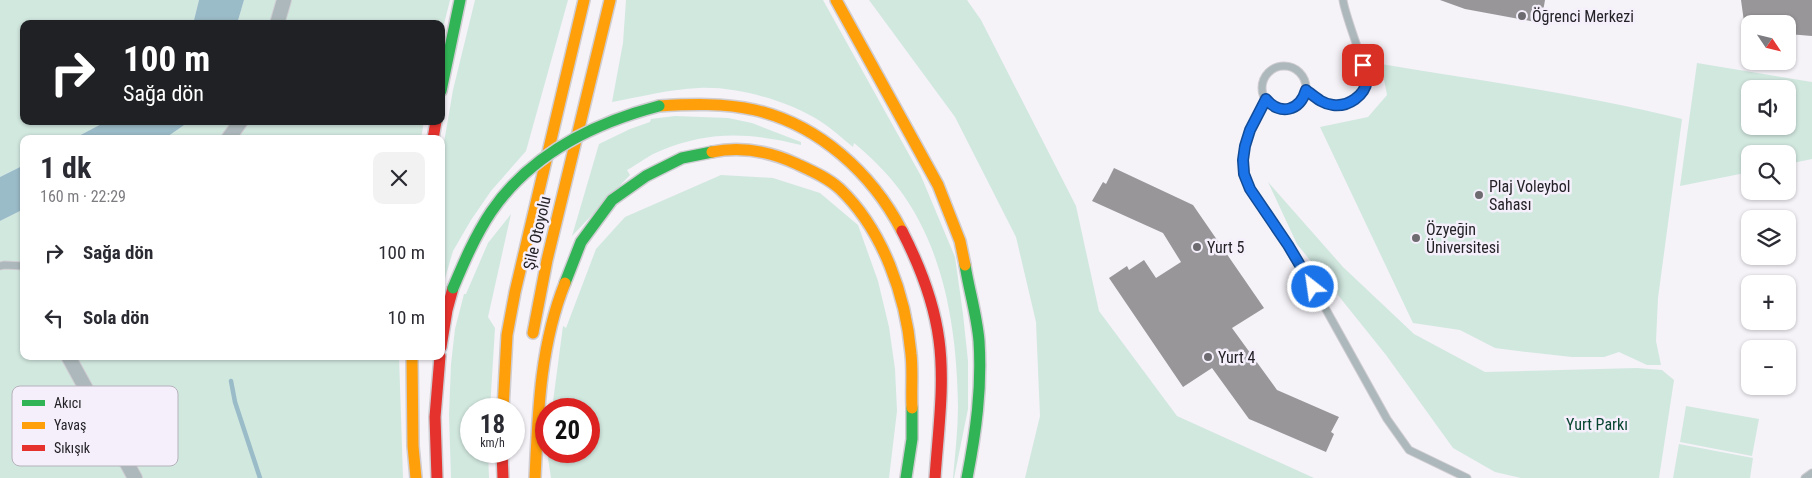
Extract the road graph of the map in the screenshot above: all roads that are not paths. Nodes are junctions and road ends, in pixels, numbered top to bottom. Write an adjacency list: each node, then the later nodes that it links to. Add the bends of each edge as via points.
1 (284, 0): 7 (street)
2 (460, 0): 8 (highway)
3 (584, 0): 19 (highway, Şile Otoyolu, via 515,292 507,335)
4 (610, 0): 14 (highway, Şile Otoyolu, via 547,260)
5 (836, 0): 32 (highway, via 938,185 960,242 980,339 980,394)
6 (1343, 0): 9 (lane, via 1367,79 1362,94 1349,103 1334,106)
7 (278, 20)
8 (445, 72)
9 (1306, 90): 10 (lane, via 1300,102 1289,109 1276,108); 10 (lane, via 1299,71 1280,66 1264,79)
10 (1266, 99): 33 (lane, via 1245,146 1244,174 1250,189 1304,270 1387,419 1409,450)
11 (0, 266): 12 (lane)
12 (20, 266)
13 (445, 322): 31 (highway, bridge, via 453,288 471,246 498,202 541,159 560,146 633,111 693,104 755,110 783,120 826,143 866,176 895,215 927,292 939,340)
14 (530, 346)
15 (70, 360): 18 (street)
16 (412, 360): 25 (highway)
17 (439, 360): 26 (highway, via 435,426)
18 (84, 386)
19 (504, 398)
20 (525, 461): 28 (highway)
21 (503, 463): 27 (highway)
22 (128, 466): 24 (street)
23 (1812, 473): 34 (lane)
24 (134, 478)
25 (416, 478)
26 (437, 478)
27 (504, 478)
28 (526, 478)
29 (534, 478): 30 (highway, via 538,408 549,331 581,242 612,200 646,176 682,158 720,150 751,150 779,156 815,172 839,188 860,211 882,246 900,294 911,354 912,439)
30 (906, 478)
31 (935, 478)
32 (967, 478)
33 (1467, 478)
34 (1805, 478)

